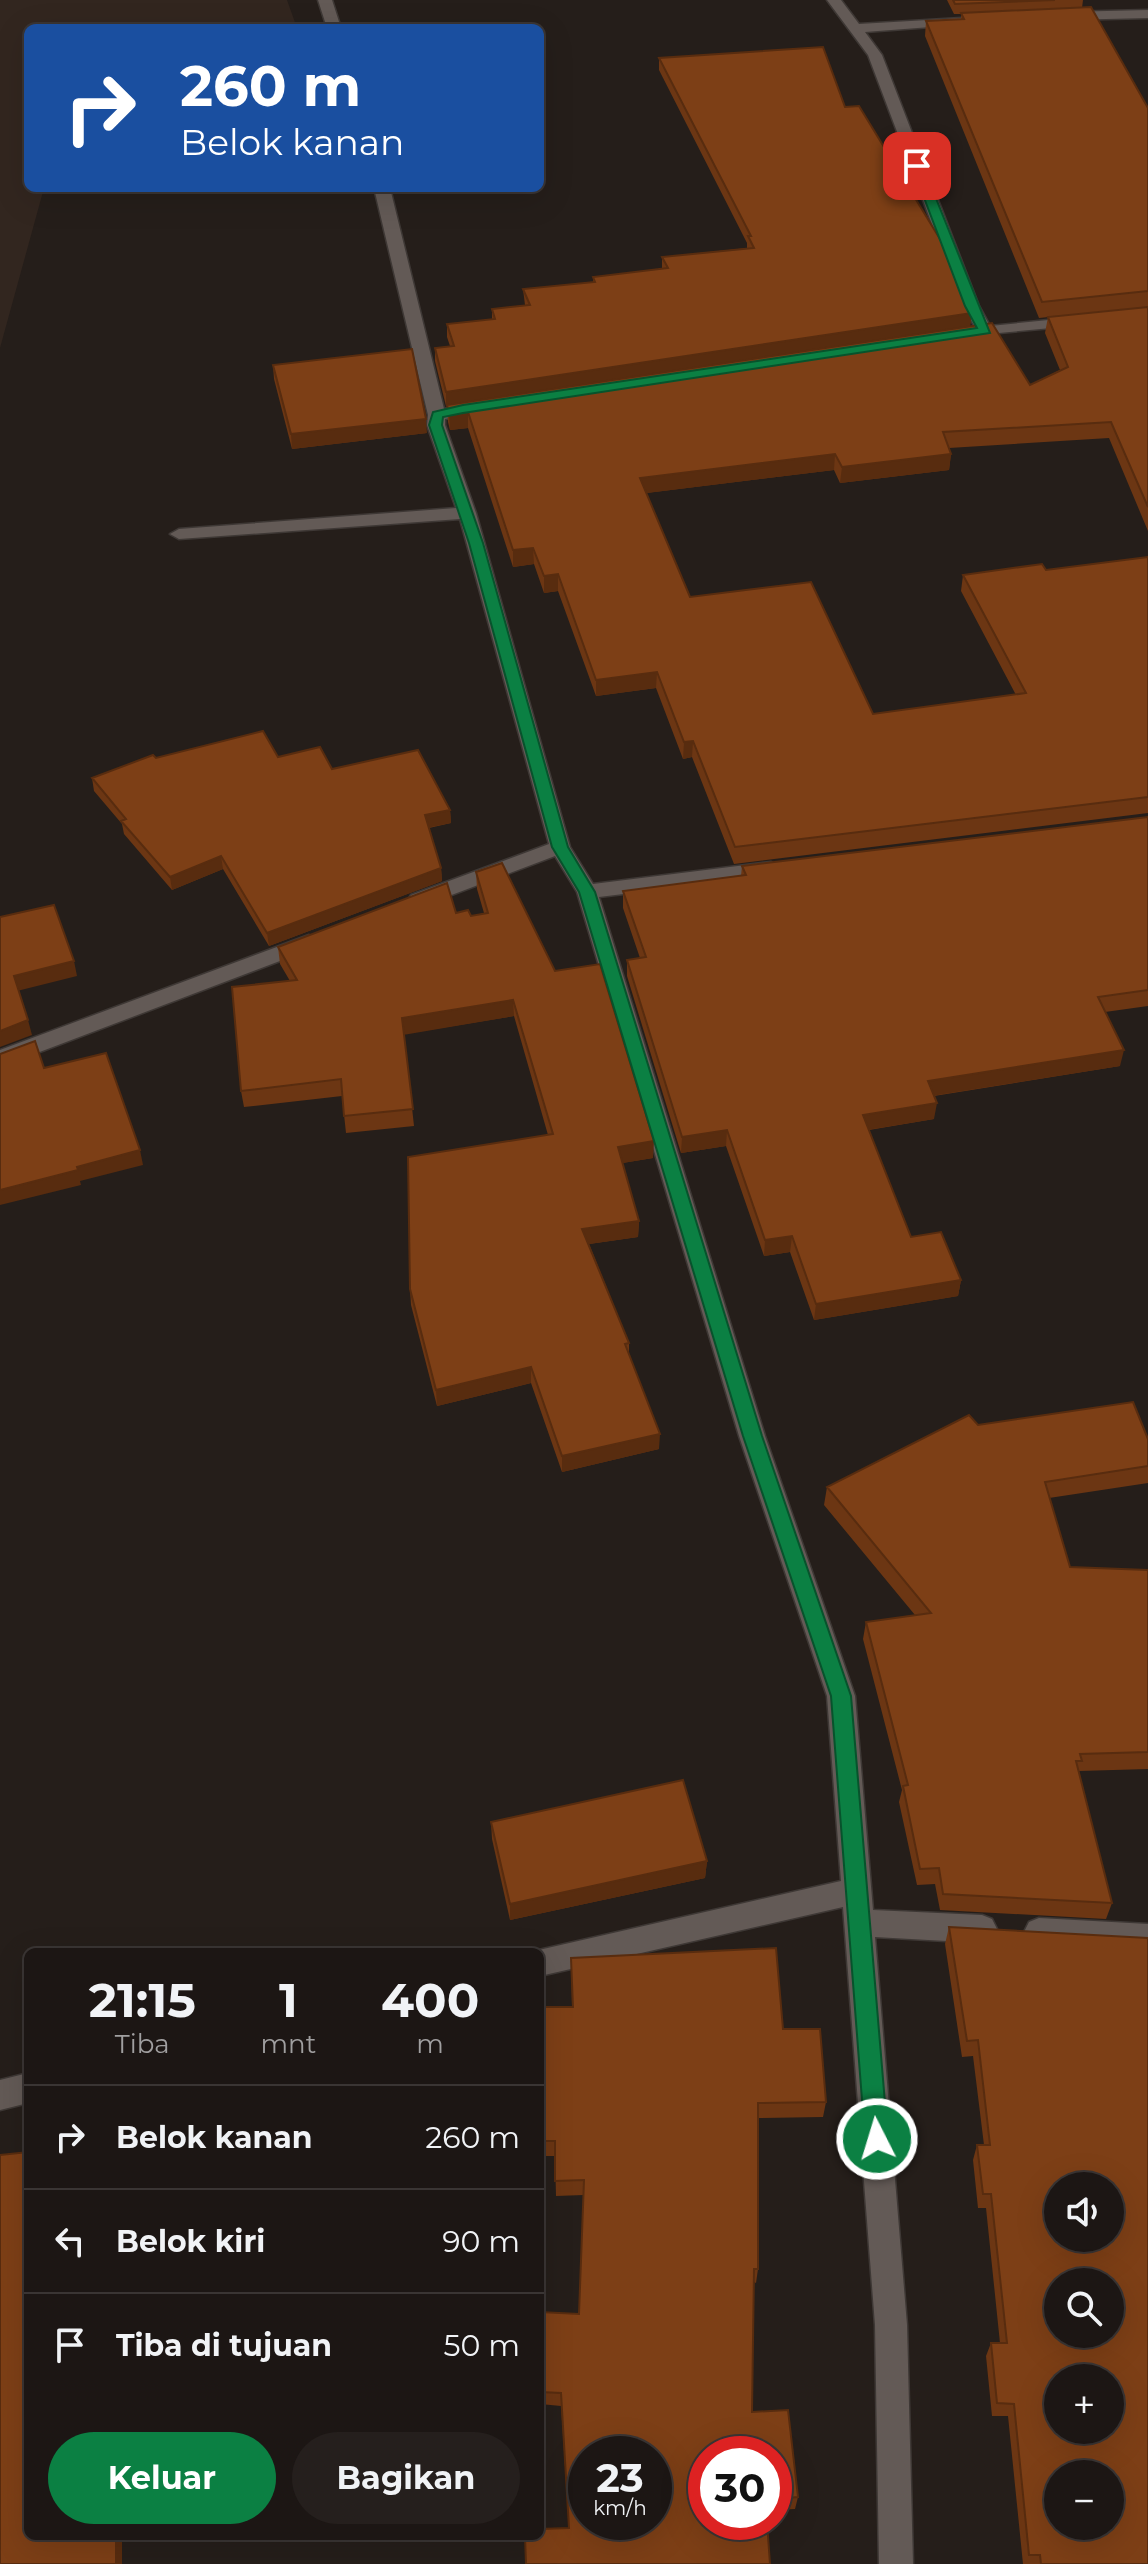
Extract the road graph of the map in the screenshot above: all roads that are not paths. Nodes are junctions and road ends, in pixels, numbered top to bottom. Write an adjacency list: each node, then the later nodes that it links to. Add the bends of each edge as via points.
1 (325, 0): 6 (street)
2 (834, 0): 7 (street)
3 (1148, 14): 4 (street)
4 (1053, 16)
5 (975, 19): 7 (street)
6 (333, 24)
7 (855, 28): 10 (street, via 875,55)
8 (383, 192): 13 (street)
9 (1089, 321): 10 (street)
10 (985, 331): 11 (street)
11 (948, 336)
12 (494, 404): 13 (street)
13 (437, 415): 14 (street)
14 (467, 513): 15 (street); 16 (street)
15 (179, 534)
16 (560, 847): 18 (street); 19 (street)
17 (790, 867): 18 (street)
18 (587, 892): 22 (street, via 752,1436 841,1696)
19 (404, 906)
20 (331, 934): 21 (street)
21 (0, 1059)
22 (857, 1891): 23 (street); 25 (street)
23 (859, 1923): 24 (street); 28 (street, via 891,2325)
24 (1148, 1938)
25 (544, 1961)
26 (24, 2089): 27 (street)
27 (0, 2095)
28 (896, 2564)

